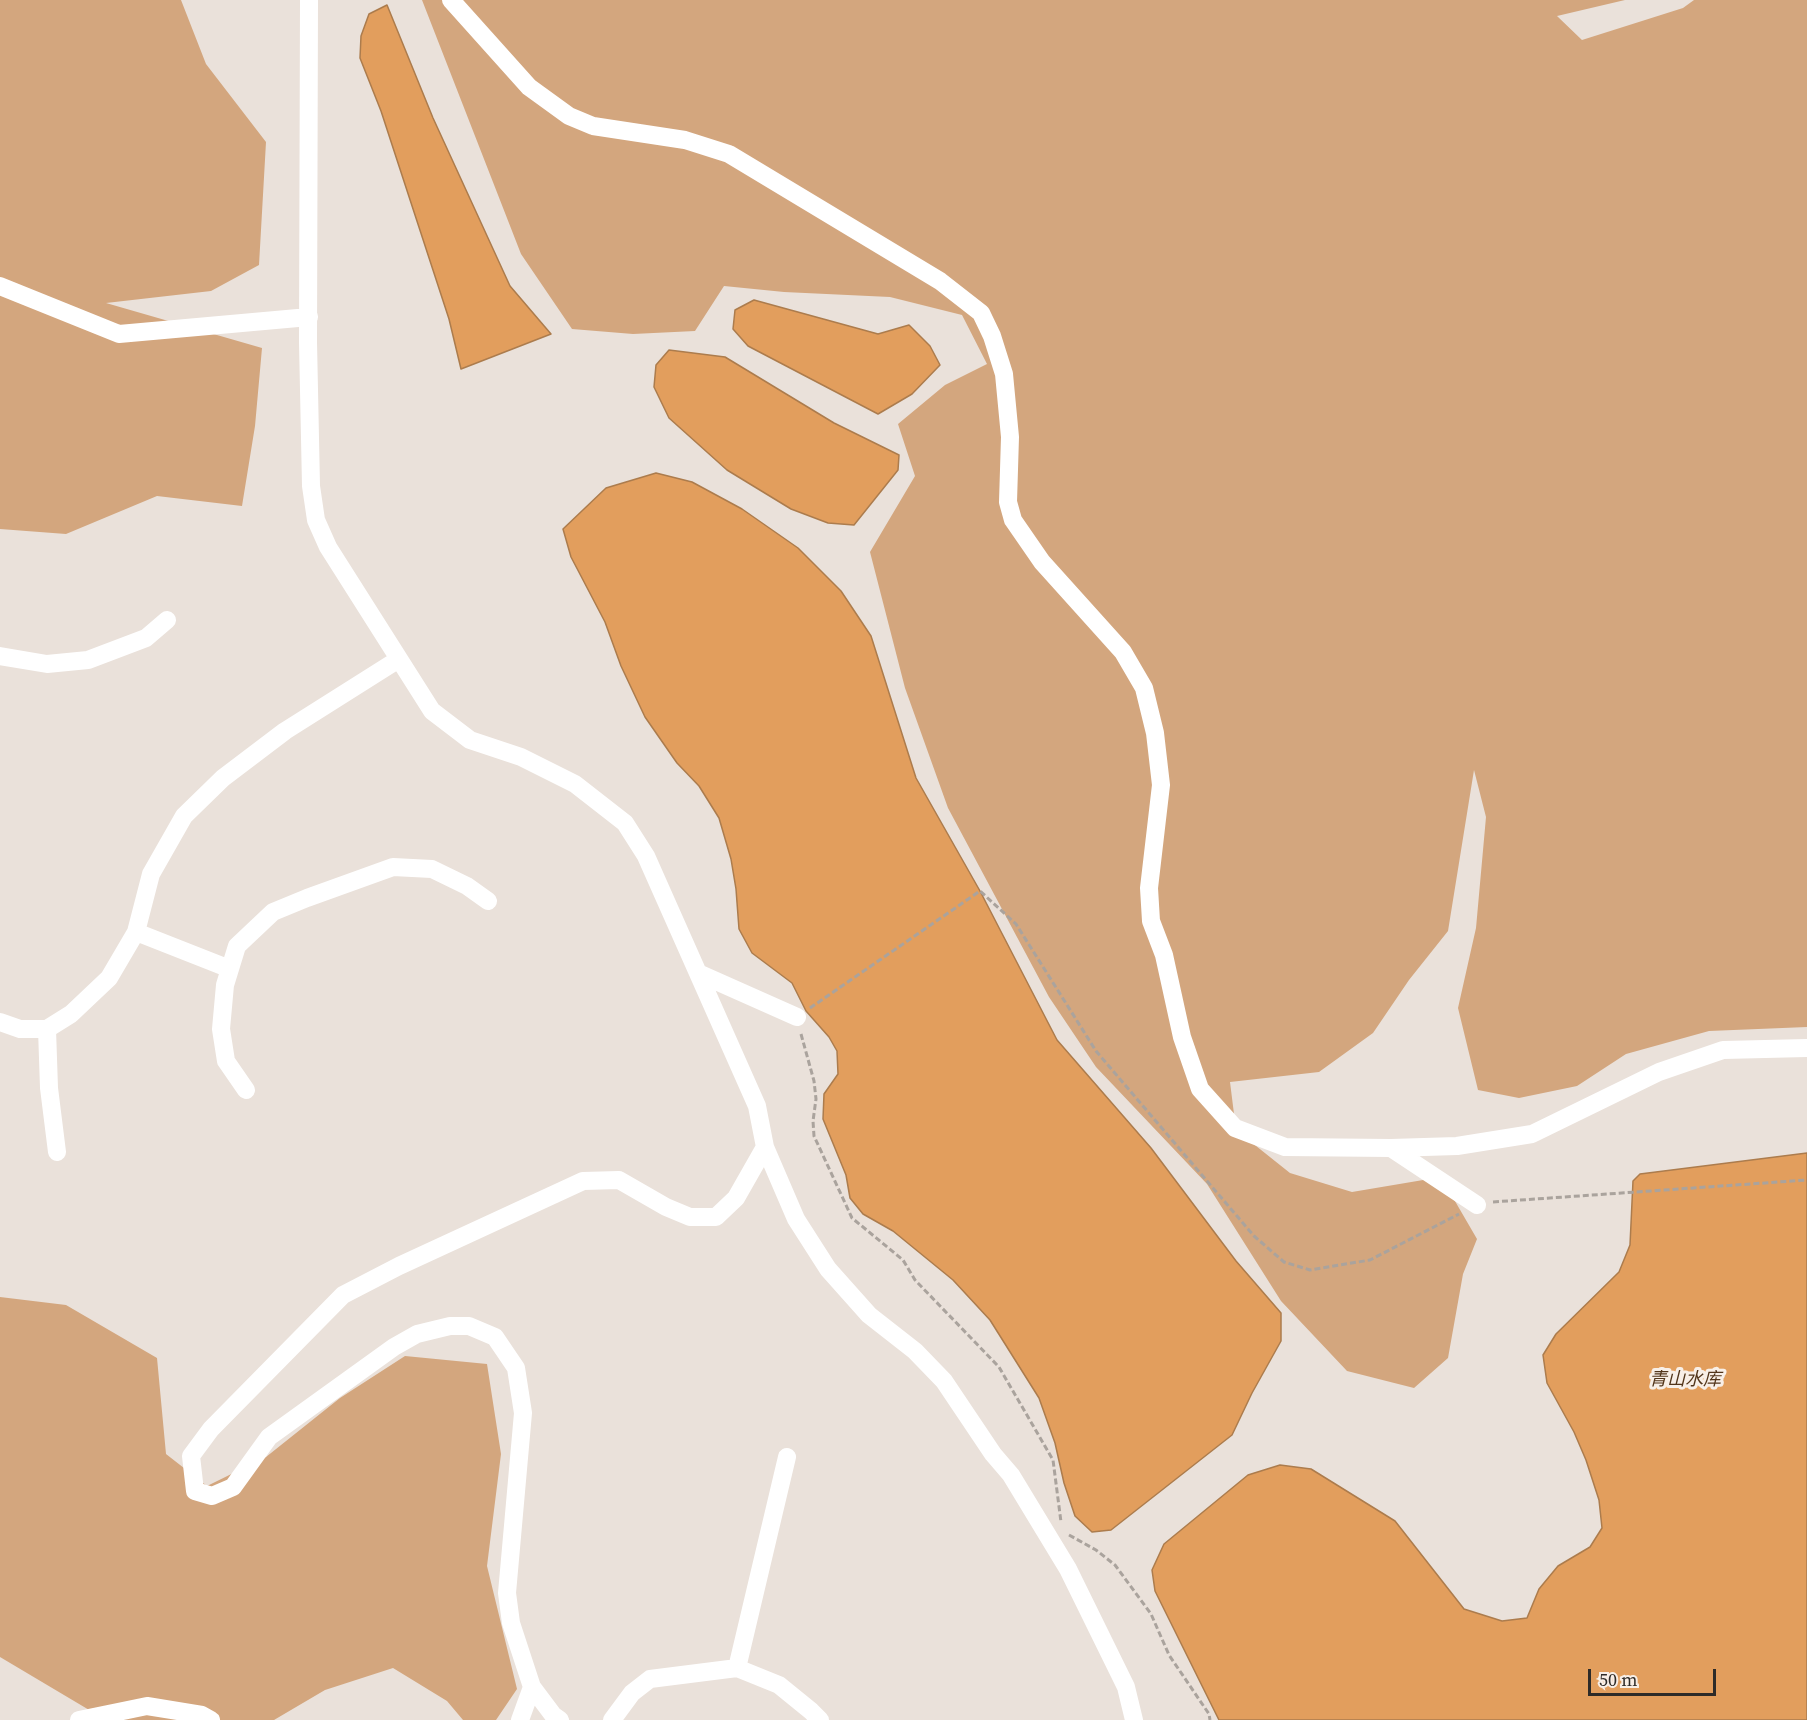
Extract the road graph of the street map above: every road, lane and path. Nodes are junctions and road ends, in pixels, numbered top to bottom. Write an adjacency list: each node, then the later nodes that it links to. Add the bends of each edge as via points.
1 (309, 0): 4 (street)
2 (451, 0): 19 (street, via 529,87 569,116 593,126 685,140 729,154 940,281 981,313 1004,374 1010,437 1008,502 1012,520 1042,562 1124,652 1144,688 1155,733 1161,785 1149,888 1151,921 1200,1089 1235,1128 1285,1147)
3 (0, 286): 4 (street, via 118,334)
4 (309, 317): 7 (street, via 310,486 316,520 328,547)
5 (167, 621): 6 (street, via 146,638 88,660 46,664)
6 (0, 656)
7 (399, 659): 10 (street, via 285,731 222,777 184,816 151,874); 12 (street, via 432,711 470,740 520,757 575,784 625,823 646,856)
8 (980, 891): 13 (path)
9 (488, 901): 11 (street, via 432,869 393,867 273,912 237,946)
10 (136, 932): 11 (street); 15 (street, via 109,978 71,1014)
11 (230, 969): 17 (street, via 221,1029 226,1060)
12 (698, 973): 13 (street); 18 (street, via 757,1106)
13 (797, 1017): 34 (path, via 814,1081 814,1136 852,1218 903,1260 915,1280 999,1367 1053,1460 1061,1523 1070,1536 1115,1565 1151,1614 1169,1655)
14 (0, 1022): 15 (street, via 20,1029)
15 (46, 1029): 20 (street)
16 (1807, 1048): 19 (street, via 1723,1050 1659,1072 1532,1134 1457,1146)
17 (246, 1090)
18 (765, 1147): 26 (street, via 736,1198 716,1217 690,1217 619,1180 583,1181 343,1295 211,1429 191,1456 195,1491 212,1496 233,1487 269,1437 417,1334 469,1326 495,1337 516,1368 524,1413 507,1593 511,1623); 33 (street, via 796,1219 828,1269 869,1315 915,1351 944,1381 1011,1475 1068,1569 1126,1687)
19 (1391, 1148): 23 (street)
20 (57, 1152)
21 (1807, 1180): 22 (path)
22 (1499, 1200)
23 (1478, 1205)
24 (787, 1457): 25 (street)
25 (737, 1668): 31 (street, via 650,1679 632,1693); 32 (street, via 779,1685)
26 (532, 1687): 29 (street); 30 (street)
27 (79, 1720): 28 (street, via 147,1706)
28 (211, 1720)
29 (520, 1720)
30 (560, 1720)
31 (612, 1720)
32 (820, 1720)
33 (1134, 1720)
34 (1210, 1720)

